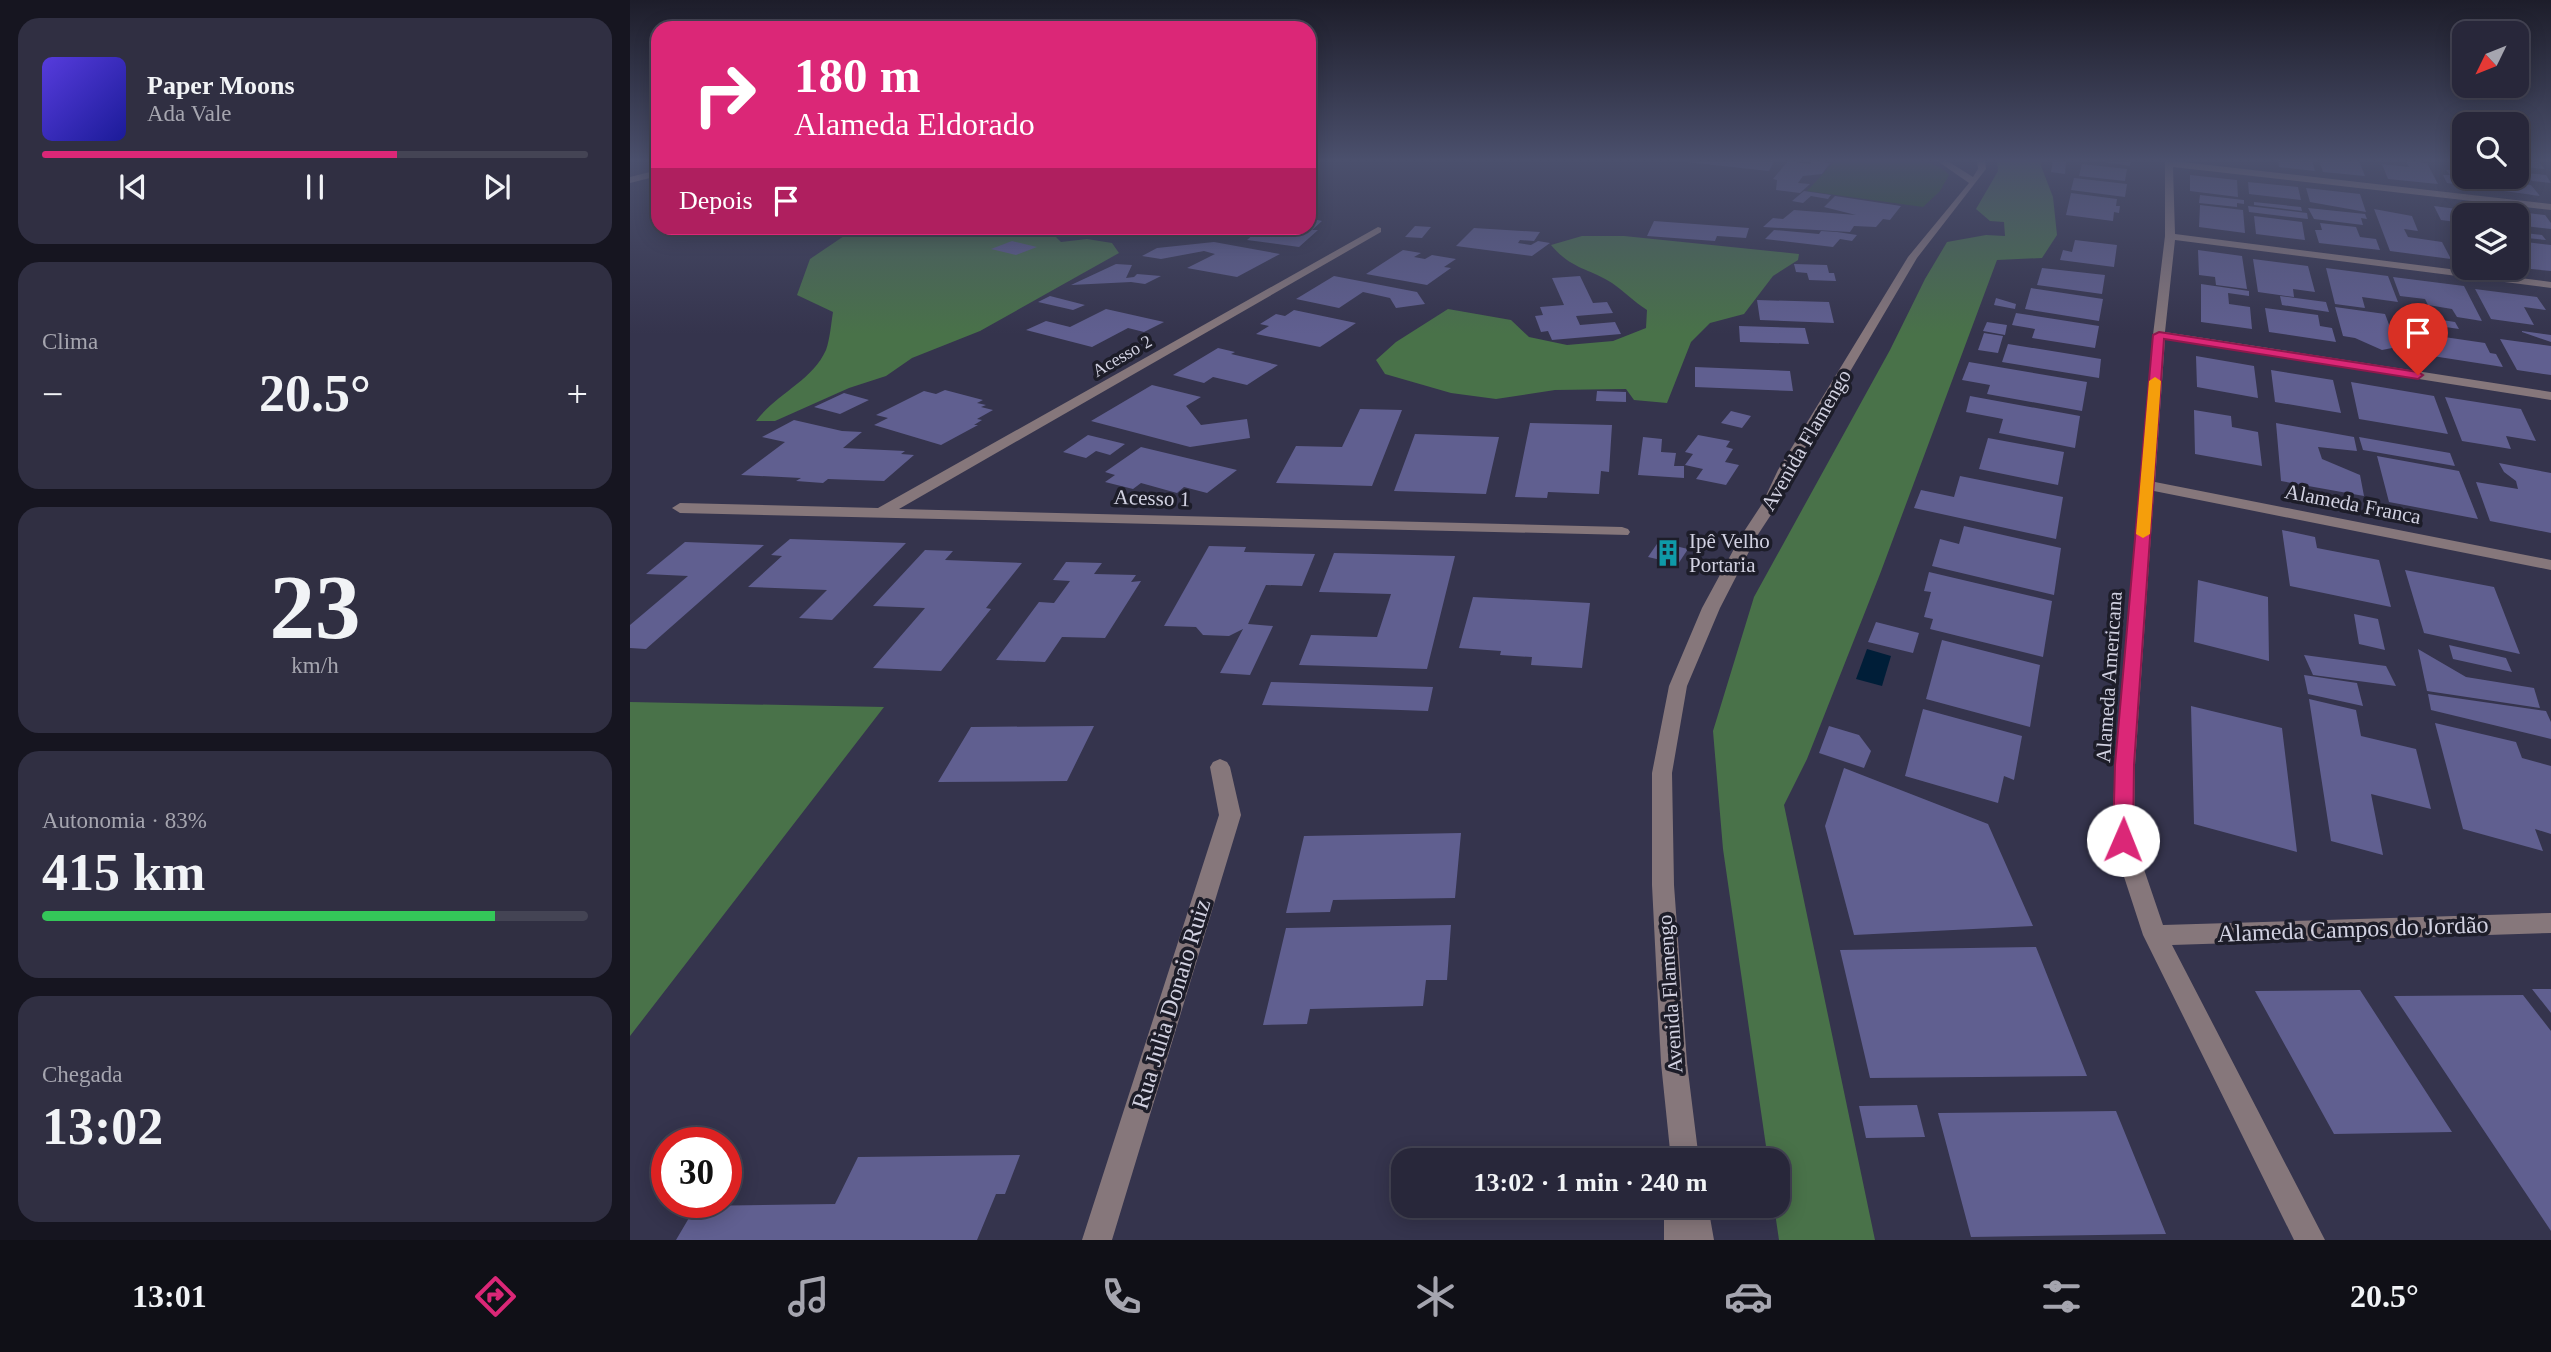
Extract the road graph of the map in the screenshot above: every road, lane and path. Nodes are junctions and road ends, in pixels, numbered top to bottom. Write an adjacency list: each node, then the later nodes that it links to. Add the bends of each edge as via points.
1 (1945, 218): 16 (street, Avenida Flamengo, via 1913,257 1785,470 1711,608 1678,686 1662,773 1662,885)
2 (2170, 218): 4 (street, Alameda Americana)
3 (1378, 230): 10 (street, Acesso 2)
4 (2170, 236): 5 (street); 6 (street, Alameda Americana)
5 (2551, 285)
6 (2159, 335): 7 (street); 8 (street, Alameda Americana)
7 (2551, 396)
8 (2147, 485): 12 (street, Alameda Franca); 15 (street, Alameda Americana, via 2123,840)
9 (680, 508): 10 (street, Acesso 1)
10 (883, 512): 11 (street, Acesso 1)
11 (1622, 532)
12 (2551, 565)
13 (1220, 767): 19 (street, Rua Julia Donaio Ruiz, via 1230,815)
14 (2551, 923): 15 (street, Alameda Campos do Jordão)
15 (2155, 935): 22 (street, Alameda Americana)
16 (1682, 1148)
17 (1679, 1218): 20 (street)
18 (1695, 1218): 21 (street)
19 (1097, 1240)
20 (1679, 1240)
21 (1699, 1240)
22 (2310, 1240)

